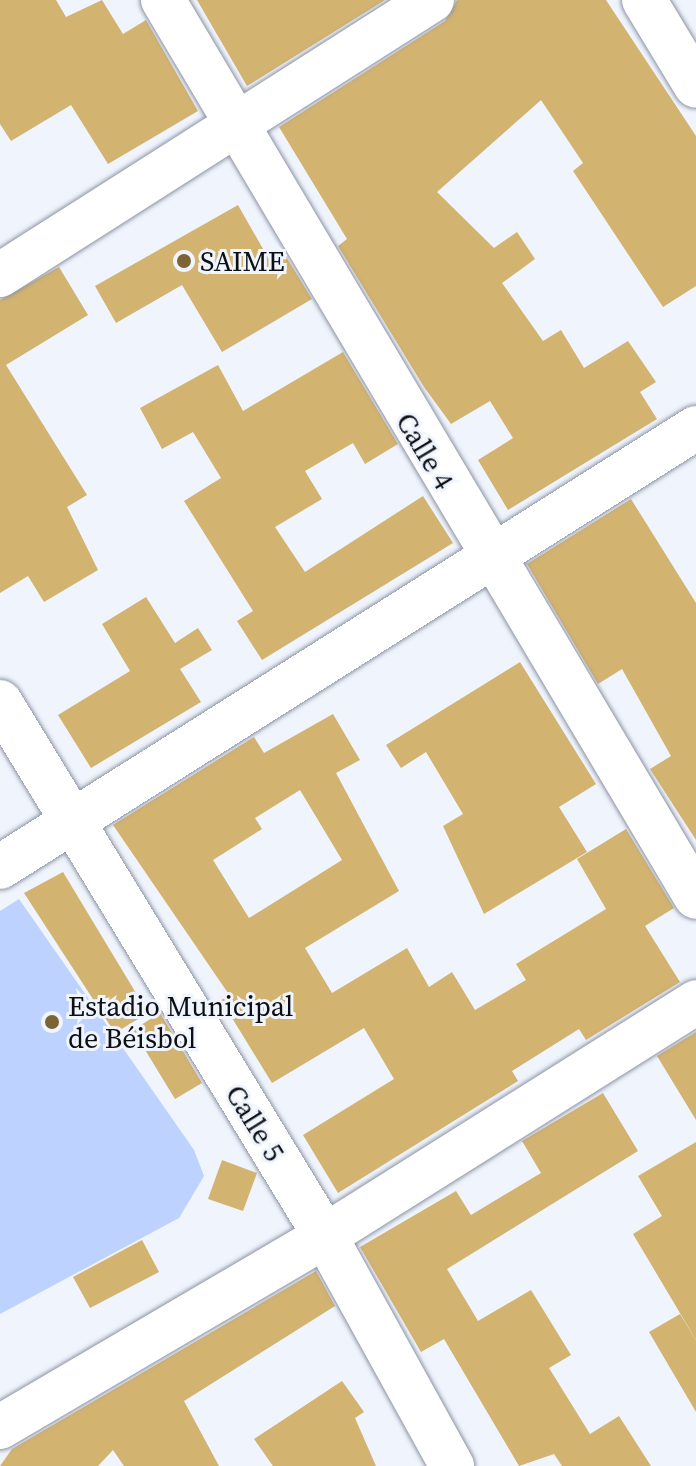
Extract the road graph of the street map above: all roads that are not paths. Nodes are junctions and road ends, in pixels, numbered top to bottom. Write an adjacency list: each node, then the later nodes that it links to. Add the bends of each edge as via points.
1 (163, 0): 5 (street, Calle 4)
2 (432, 0): 5 (street)
3 (644, 0): 4 (street)
4 (696, 86)
5 (234, 128): 6 (street); 8 (street, Calle 4)
6 (0, 275)
7 (696, 428): 8 (street)
8 (491, 563): 10 (street); 12 (street, Calle 4)
9 (0, 702): 10 (street, Calle 5)
10 (68, 822): 11 (street); 14 (street, Calle 5)
11 (0, 867)
12 (696, 897)
13 (696, 1002): 14 (street)
14 (325, 1236): 15 (street); 16 (street, Calle 5)
15 (0, 1427)
16 (452, 1466)

